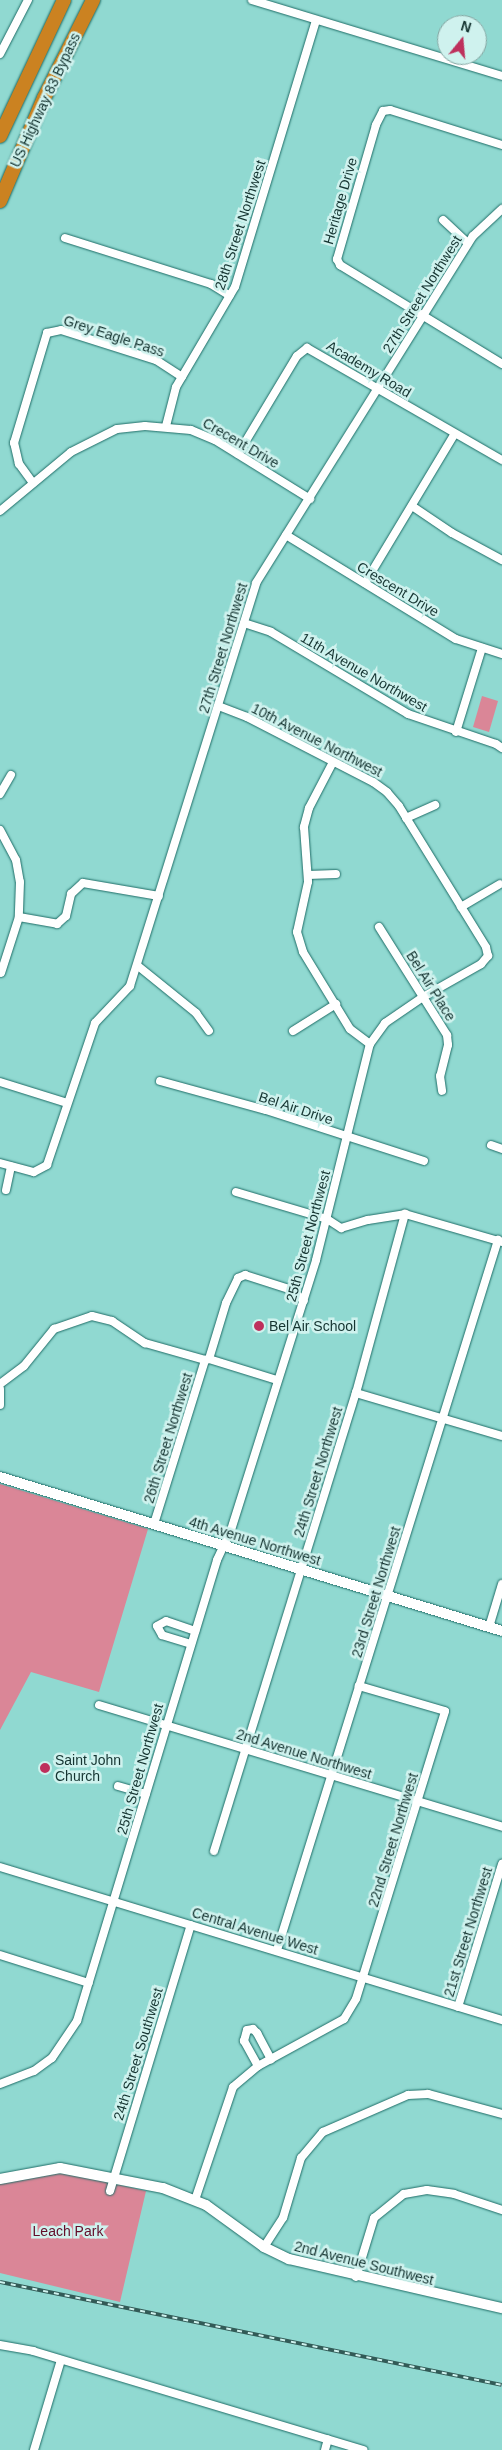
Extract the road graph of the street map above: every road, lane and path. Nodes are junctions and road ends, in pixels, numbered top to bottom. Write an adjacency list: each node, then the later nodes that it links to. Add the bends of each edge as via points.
1 (28, 0): 6 (street)
2 (64, 0): 8 (highway, US Highway 83 Bypass)
3 (93, 0): 10 (highway, US Highway 83 Bypass, via 44,98)
4 (252, 0): 5 (street)
5 (316, 20): 7 (street); 15 (street, 28th Street Northwest)
6 (0, 54)
7 (502, 76)
8 (0, 136)
9 (502, 145): 16 (street, Heritage Drive, via 390,110 383,111 376,125 337,259 340,265)
10 (0, 201)
11 (502, 209): 14 (street, 27th Street Northwest)
12 (443, 220): 14 (street)
13 (65, 238): 15 (street, via 211,284)
14 (468, 243): 16 (street, 27th Street Northwest)
15 (230, 296): 18 (street, 28th Street Northwest)
16 (423, 316): 17 (street, Heritage Drive); 19 (street, 27th Street Northwest)
17 (501, 361)
18 (182, 377): 20 (street, 28th Street Northwest, via 168,407); 24 (street, Grey Eagle Pass, via 156,360 52,330 44,340 14,443 19,464)
19 (378, 388): 21 (street, Academy Road); 22 (street, Academy Road, via 307,348 297,356); 25 (street, 27th Street Northwest)
20 (166, 426): 22 (street, Crecent Drive, via 191,430); 24 (street, Crecent Drive, via 117,429 96,437 71,452)
21 (454, 435): 23 (street, Academy Road); 26 (street)
22 (238, 454): 25 (street, Crecent Drive)
23 (502, 460)
24 (34, 483): 27 (street, Crecent Drive)
25 (310, 499): 28 (street, 27th Street Northwest)
26 (412, 506): 29 (street, via 452,534); 30 (street)
27 (0, 511)
28 (286, 535): 30 (street, Crescent Drive); 31 (street, 27th Street Northwest, via 256,583)
29 (502, 560)
30 (365, 583): 32 (street, Crescent Drive, via 456,639)
31 (244, 623): 34 (street, 27th Street Northwest); 35 (street, 11th Avenue Northwest, via 271,632 408,714)
32 (482, 648): 33 (street, Crescent Drive); 35 (street)
33 (502, 654)
34 (218, 706): 37 (street, 10th Avenue Northwest, via 247,717); 46 (street, 27th Street Northwest)
35 (456, 732): 36 (street, 11th Avenue Northwest)
36 (502, 748)
37 (333, 762): 41 (street, 10th Avenue Northwest, via 380,787); 44 (street, via 304,827)
38 (11, 775): 39 (street)
39 (0, 794)
40 (435, 805): 41 (street)
41 (406, 818): 47 (street, 10th Avenue Northwest)
42 (0, 830): 48 (street, via 16,860 20,882)
43 (336, 874): 44 (street)
44 (308, 875): 54 (street, via 297,932 303,952)
45 (500, 884): 47 (street)
46 (159, 896): 48 (street, via 83,882 71,894 66,916 57,924); 51 (street, 27th Street Northwest)
47 (461, 907): 50 (street, 10th Avenue Northwest)
48 (19, 917): 52 (street)
49 (379, 927): 53 (street, Bel Air Place)
50 (488, 956): 53 (street, 25th Street Northwest, via 481,964)
51 (138, 966): 55 (street, via 196,1013); 61 (street, 27th Street Northwest, via 130,986 95,1024)
52 (1, 974)
53 (423, 996): 57 (street, 25th Street Northwest, via 385,1023); 60 (street, Bel Air Place, via 449,1040 440,1076)
54 (336, 1004): 56 (street); 57 (street, via 350,1029)
55 (208, 1031)
56 (293, 1031)
57 (370, 1044): 62 (street, 25th Street Northwest)
58 (160, 1081): 62 (street, Bel Air Drive)
59 (0, 1082): 61 (street)
60 (442, 1091)
61 (67, 1103): 67 (street, via 47,1165 34,1172)
62 (345, 1136): 65 (street, Bel Air Drive); 71 (street, 25th Street Northwest)
63 (490, 1145): 64 (street)
64 (502, 1149)
65 (424, 1161)
66 (0, 1163): 67 (street)
67 (11, 1167): 68 (street)
68 (6, 1190)
69 (236, 1192): 71 (street)
70 (405, 1214): 71 (street, via 341,1228); 72 (street); 78 (street, 24th Street Northwest)
71 (328, 1219): 73 (street, 25th Street Northwest)
72 (500, 1241): 80 (street, 23rd Street Northwest)
73 (304, 1301): 74 (street, 26th Street Northwest, via 292,1290 245,1275 238,1278 226,1302); 75 (street, 25th Street Northwest)
74 (207, 1359): 75 (street); 76 (street, via 145,1343 112,1321 92,1316 54,1329 24,1366); 83 (street, 26th Street Northwest)
75 (277, 1380): 84 (street, 25th Street Northwest)
76 (0, 1384)
77 (0, 1389): 79 (street)
78 (356, 1393): 80 (street); 85 (street, 24th Street Northwest)
79 (0, 1405)
80 (442, 1419): 81 (street); 87 (street, 23rd Street Northwest)
81 (502, 1436)
82 (0, 1477): 83 (street, 4th Avenue Northwest)
83 (154, 1524): 84 (street, 4th Avenue Northwest)
84 (224, 1546): 85 (street, 4th Avenue Northwest); 89 (street, 25th Street Northwest)
85 (301, 1570): 87 (street, 4th Avenue Northwest); 95 (street, 24th Street Northwest)
86 (502, 1584): 88 (street)
87 (388, 1595): 88 (street, 4th Avenue Northwest); 92 (street, 23rd Street Northwest)
88 (489, 1627): 90 (street, 4th Avenue Northwest)
89 (195, 1631): 91 (street, 25th Street Northwest); 91 (street, via 166,1621 158,1626 162,1635)
90 (502, 1631)
91 (191, 1644): 94 (street, 25th Street Northwest)
92 (359, 1686): 96 (street, 23rd Street Northwest); 99 (street, 22nd Street Northwest, via 445,1711)
93 (98, 1705): 94 (street, 2nd Avenue Northwest)
94 (166, 1726): 95 (street, 2nd Avenue Northwest); 98 (street, 25th Street Northwest)
95 (245, 1750): 96 (street, 2nd Avenue Northwest); 101 (street, 24th Street Northwest)
96 (332, 1776): 99 (street, 2nd Avenue Northwest); 106 (street, 23rd Street Northwest)
97 (118, 1786): 98 (street)
98 (146, 1794): 104 (street, 25th Street Northwest)
99 (418, 1802): 100 (street, 2nd Avenue Northwest); 108 (street, 22nd Street Northwest)
100 (502, 1827)
101 (214, 1851)
102 (502, 1864): 110 (street, 21st Street Northwest)
103 (0, 1867): 104 (street, Central Avenue West)
104 (114, 1902): 105 (street, Central Avenue West); 109 (street, 25th Street Northwest)
105 (192, 1924): 106 (street, Central Avenue West); 116 (street, 24th Street Southwest)
106 (277, 1950): 108 (street, Central Avenue West)
107 (0, 1955): 109 (street)
108 (363, 1977): 110 (street, Central Avenue West); 112 (street, 22nd Street Northwest, via 356,2000 344,2019)
109 (88, 1982): 114 (street, 25th Street Northwest, via 77,2021 52,2058 34,2072)
110 (458, 2007): 111 (street, Central Avenue West)
111 (502, 2020)
112 (271, 2059): 113 (street, 22nd Street Northwest); 113 (street, via 257,2033 253,2029 247,2030 244,2041)
113 (258, 2066): 119 (street, 22nd Street Northwest, via 233,2087)
114 (0, 2084)
115 (502, 2114): 121 (street, via 428,2094 408,2095 323,2132 301,2158 283,2218)
116 (112, 2178): 117 (street, 2nd Avenue Southwest, via 60,2168); 118 (street, 24th Street Southwest); 119 (street, 2nd Avenue Southwest, via 164,2188)
117 (0, 2179)
118 (110, 2191)
119 (195, 2200): 121 (street, 2nd Avenue Southwest, via 246,2238)
120 (502, 2210): 122 (street, via 454,2194 427,2190 404,2194 374,2218)
121 (264, 2247): 122 (street, 2nd Avenue Southwest, via 289,2259)
122 (356, 2277): 123 (street, 2nd Avenue Southwest)
123 (502, 2308)
124 (0, 2345): 125 (street)
125 (61, 2360): 126 (street); 127 (street)
126 (328, 2439): 128 (street); 129 (street)
127 (34, 2450)
128 (325, 2450)
129 (364, 2450)

